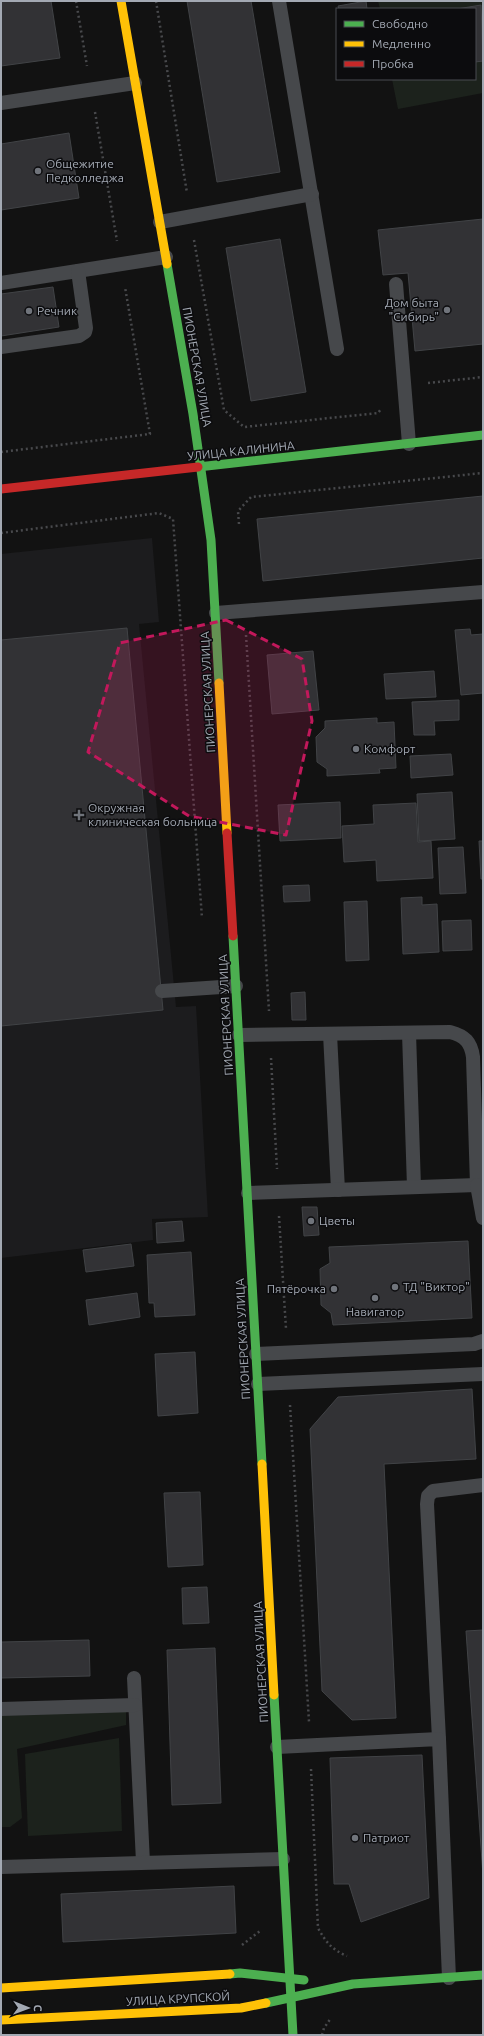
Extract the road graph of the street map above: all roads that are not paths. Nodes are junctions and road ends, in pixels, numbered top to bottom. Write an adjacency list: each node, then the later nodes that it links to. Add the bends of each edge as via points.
1 (121, 1): 3 (street, ПИОНЕРСКАЯ УЛИЦА)
2 (279, 1): 5 (lane)
3 (135, 83): 4 (lane); 6 (street, ПИОНЕРСКАЯ УЛИЦА)
4 (1, 103)
5 (312, 194): 6 (lane); 12 (lane)
6 (160, 222): 7 (street, ПИОНЕРСКАЯ УЛИЦА)
7 (166, 257): 8 (lane); 15 (street, ПИОНЕРСКАЯ УЛИЦА)
8 (78, 271): 9 (lane); 11 (lane, via 85,332 79,336)
9 (1, 283)
10 (396, 284): 14 (lane)
11 (1, 347)
12 (337, 349)
13 (483, 435): 14 (street, УЛИЦА КАЛИНИНА)
14 (410, 444): 15 (street, УЛИЦА КАЛИНИНА)
15 (202, 467): 16 (street, УЛИЦА КАЛИНИНА); 18 (street, ПИОНЕРСКАЯ УЛИЦА)
16 (1, 490)
17 (483, 592): 18 (lane)
18 (216, 613): 19 (street, ПИОНЕРСКАЯ УЛИЦА)
19 (236, 986): 20 (lane); 23 (street, ПИОНЕРСКАЯ УЛИЦА)
20 (162, 991)
21 (409, 1033): 22 (lane); 24 (lane, via 450,1032 466,1039 472,1048); 25 (lane)
22 (330, 1034): 23 (lane); 26 (lane)
23 (239, 1035): 27 (street, ПИОНЕРСКАЯ УЛИЦА)
24 (477, 1185): 25 (lane); 28 (lane)
25 (414, 1187): 26 (lane)
26 (338, 1190): 27 (lane)
27 (248, 1193): 30 (street, ПИОНЕРСКАЯ УЛИЦА)
28 (483, 1218)
29 (483, 1341): 30 (lane, via 474,1344)
30 (256, 1354): 32 (street, ПИОНЕРСКАЯ УЛИЦА)
31 (483, 1374): 32 (lane)
32 (258, 1384): 38 (street, ПИОНЕРСКАЯ УЛИЦА)
33 (483, 1485): 37 (lane, via 433,1491 428,1496)
34 (134, 1678): 35 (lane)
35 (136, 1705): 36 (lane); 40 (lane)
36 (1, 1709)
37 (439, 1739): 38 (lane); 44 (lane)
38 (277, 1747): 39 (street, ПИОНЕРСКАЯ УЛИЦА)
39 (283, 1858): 40 (lane); 43 (street, ПИОНЕРСКАЯ УЛИЦА)
40 (143, 1862): 41 (lane)
41 (1, 1867)
42 (483, 1975): 44 (street, УЛИЦА КРУПСКОЙ)
43 (290, 1978): 45 (street, УЛИЦА КРУПСКОЙ); 46 (street, УЛИЦА КРУПСКОЙ, via 240,1973); 47 (street, ПИОНЕРСКАЯ УЛИЦА)
44 (449, 1978): 45 (street, УЛИЦА КРУПСКОЙ)
45 (353, 1984): 47 (street, УЛИЦА КРУПСКОЙ)
46 (1, 1988)
47 (291, 1997): 48 (street, УЛИЦА КРУПСКОЙ, via 241,2008); 49 (street, ПИОНЕРСКАЯ УЛИЦА)
48 (1, 2020)
49 (293, 2035)

